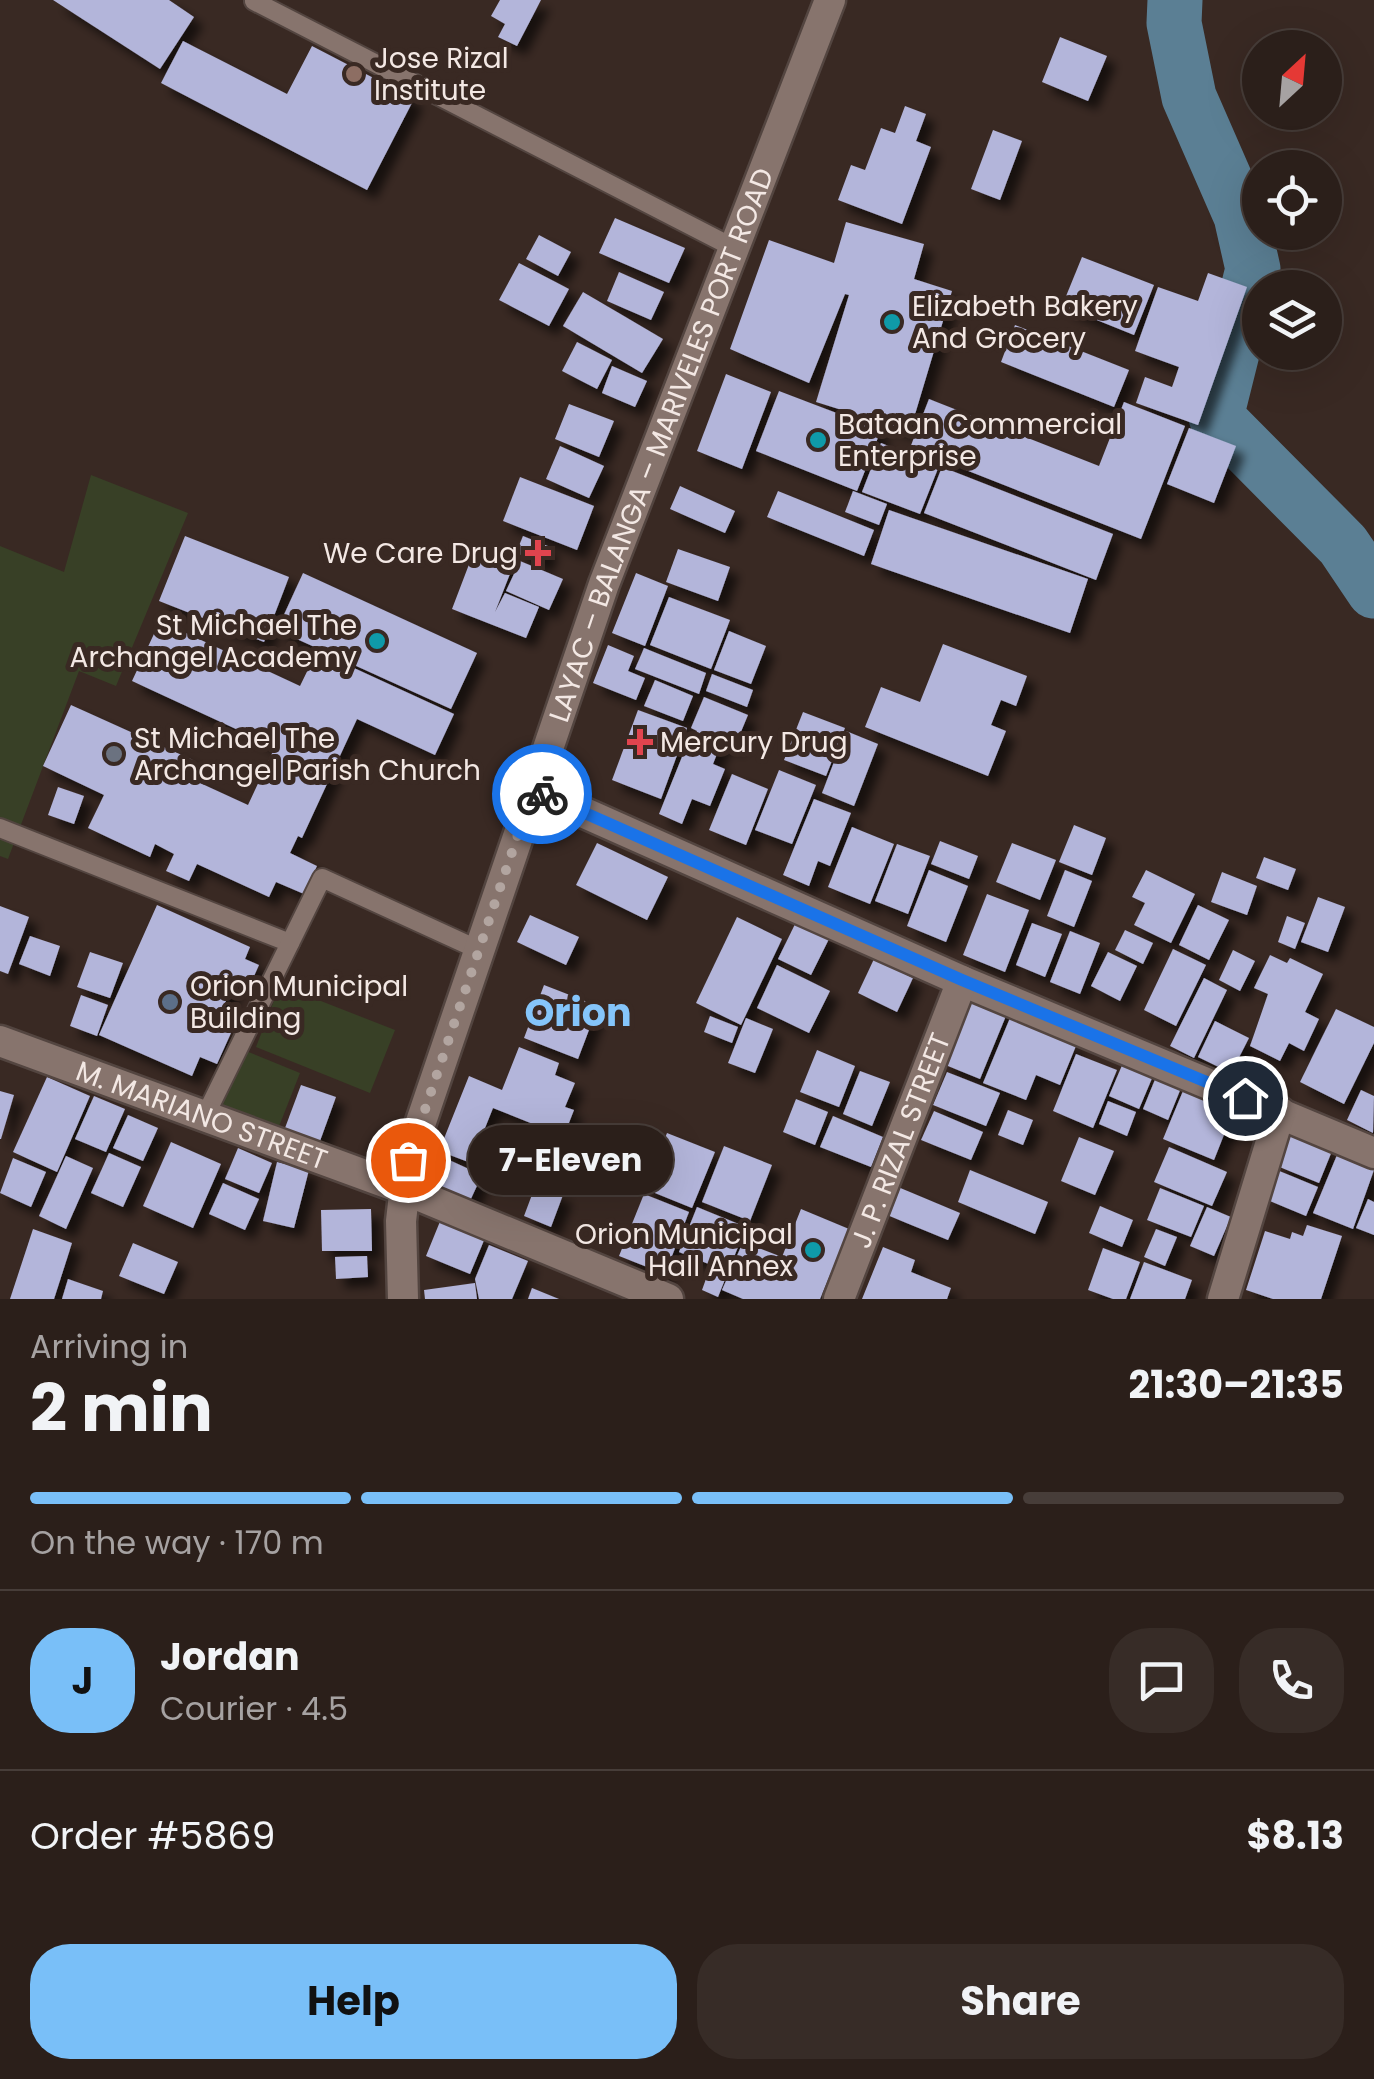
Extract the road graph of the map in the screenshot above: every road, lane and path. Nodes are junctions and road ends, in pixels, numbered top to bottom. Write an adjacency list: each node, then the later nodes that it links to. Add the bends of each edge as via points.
1 (254, 0): 3 (lane)
2 (830, 0): 3 (street, LAYAC – BALANGA – MARIVELES PORT ROAD)
3 (734, 248): 4 (street, LAYAC – BALANGA – MARIVELES PORT ROAD, via 604,584)
4 (533, 790): 7 (street, LAYAC – BALANGA – MARIVELES PORT ROAD); 8 (street)
5 (0, 828): 6 (lane)
6 (290, 943): 7 (lane, via 322,878); 11 (lane)
7 (479, 950): 13 (street, LAYAC – BALANGA – MARIVELES PORT ROAD)
8 (962, 980): 10 (street); 16 (street, J. P. RIZAL STREET)
9 (0, 1041): 11 (street, M. MARIANO STREET)
10 (1280, 1112): 12 (street); 17 (street)
11 (205, 1116): 13 (street, M. MARIANO STREET)
12 (1374, 1153)
13 (403, 1189): 14 (street, LAYAC – BALANGA – MARIVELES PORT ROAD); 15 (street, M. MARIANO STREET)
14 (402, 1299)
15 (668, 1299)
16 (839, 1299)
17 (1223, 1299)

